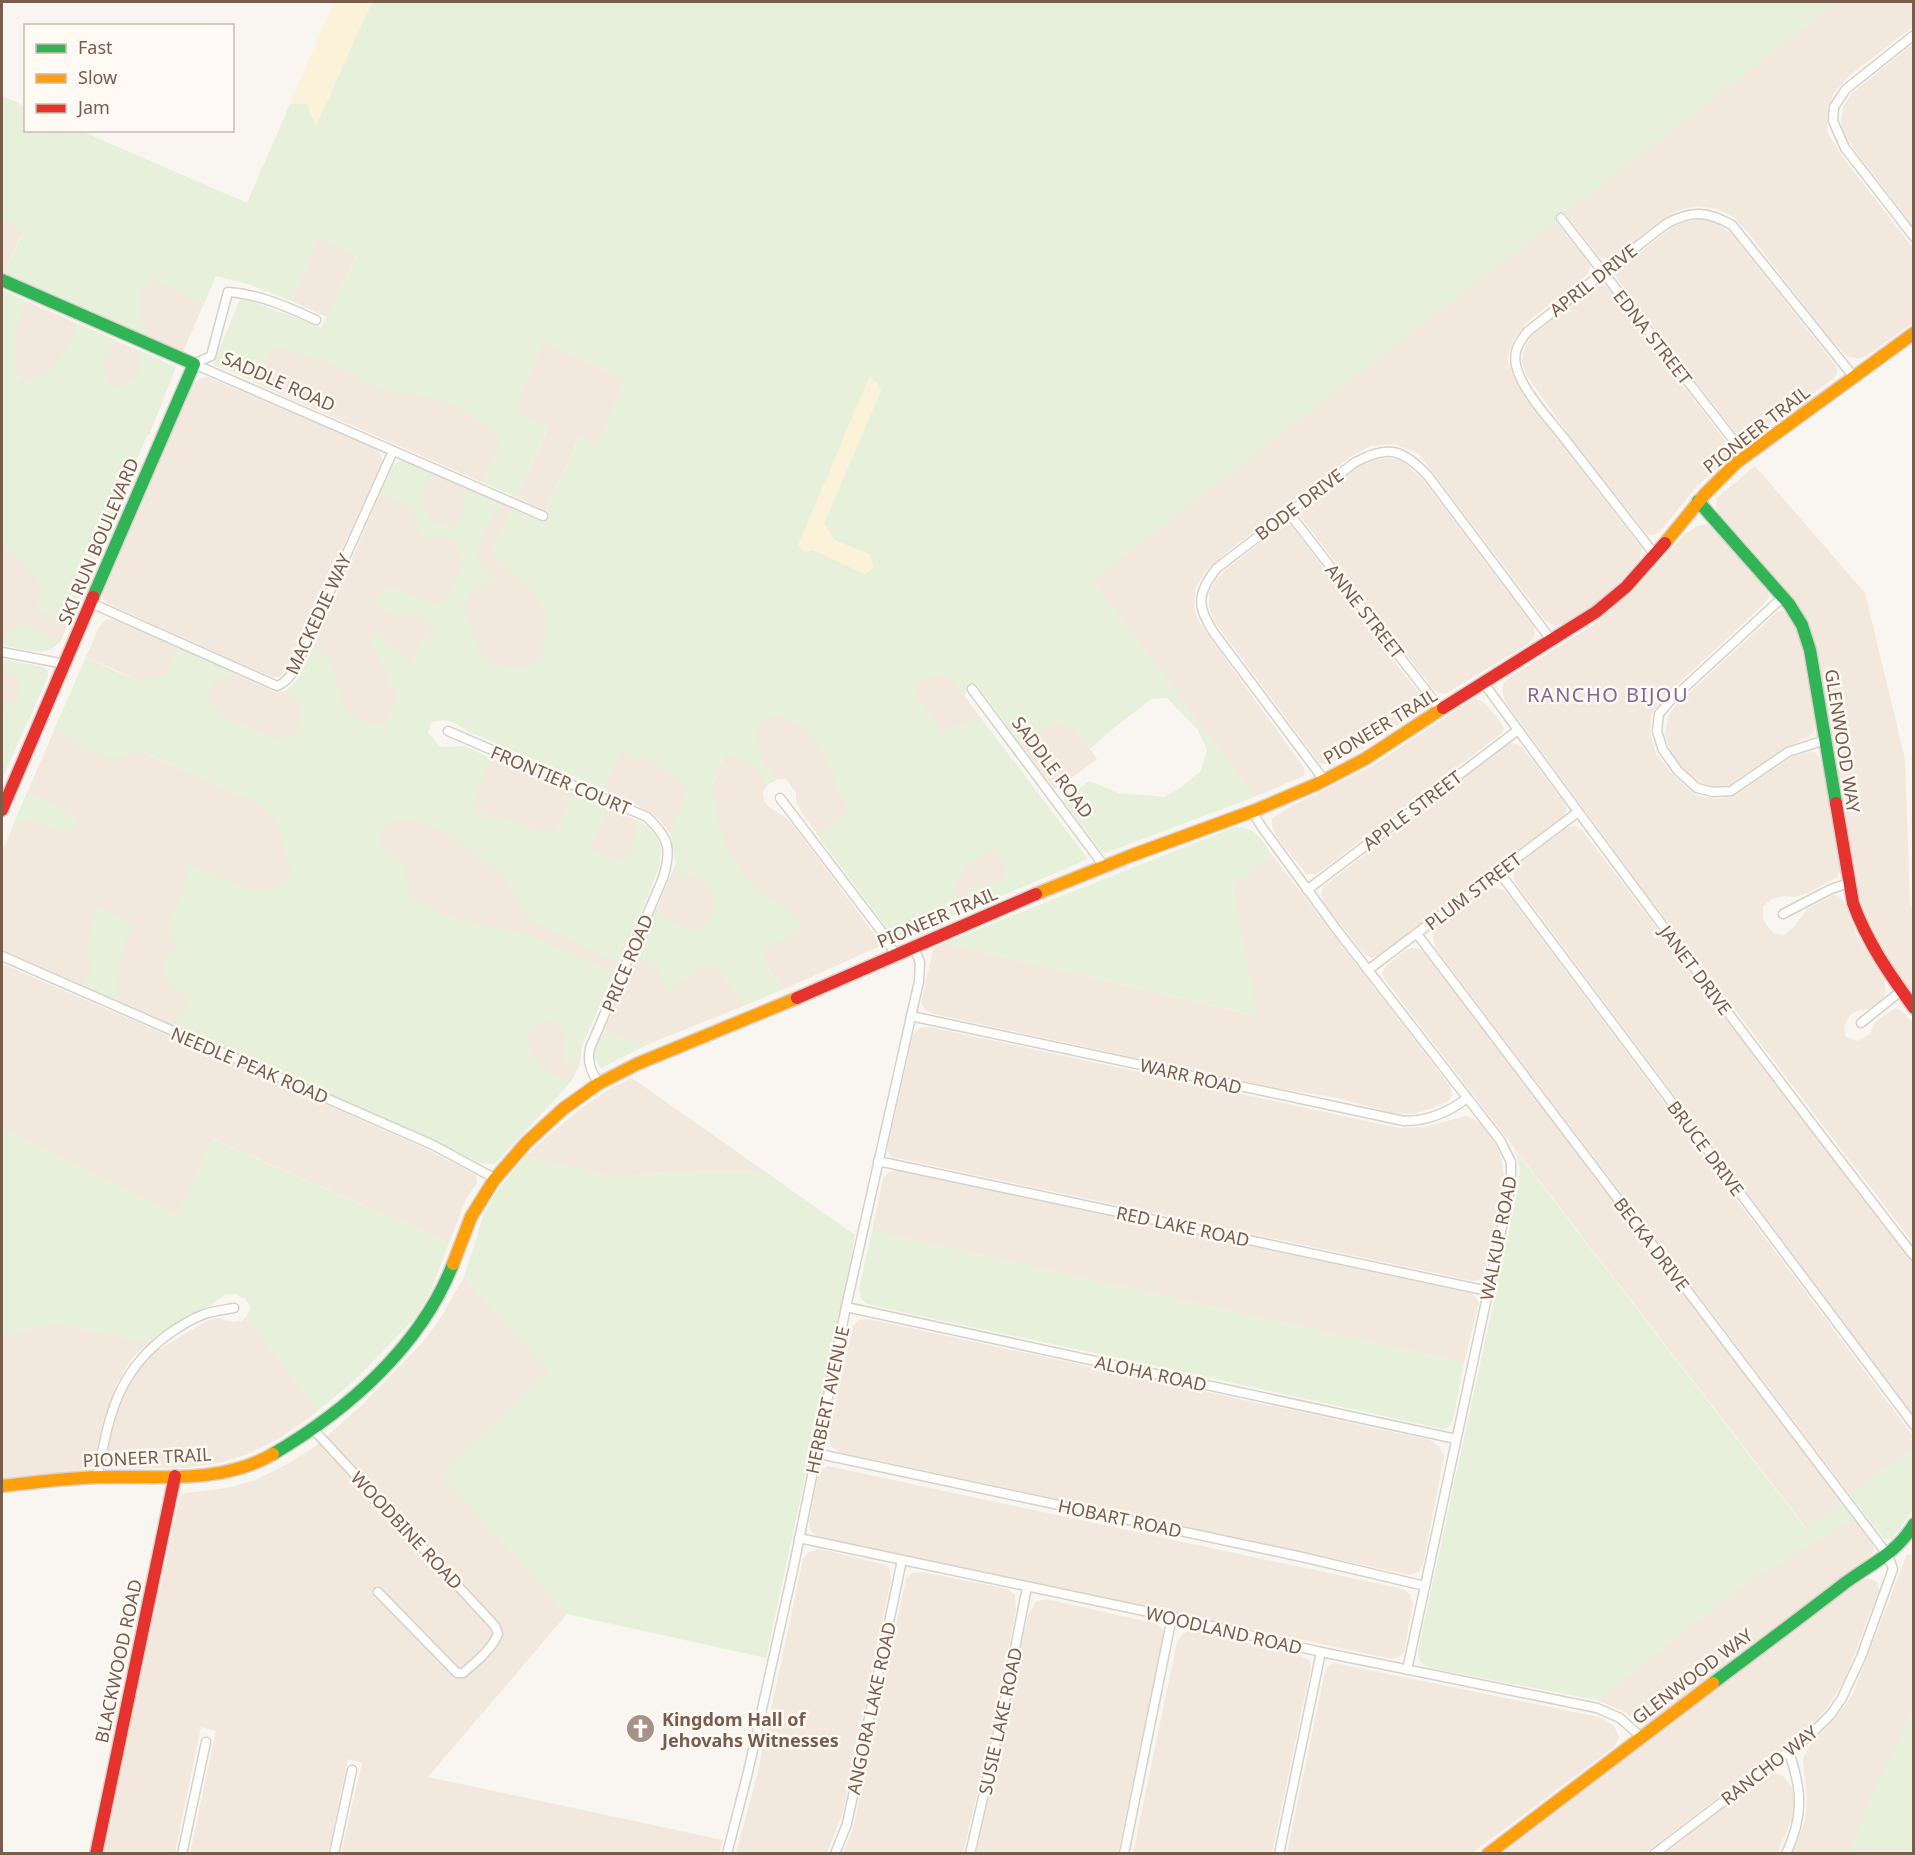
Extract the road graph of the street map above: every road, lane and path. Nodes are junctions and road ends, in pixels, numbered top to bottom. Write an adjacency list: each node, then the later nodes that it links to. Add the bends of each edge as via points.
1 (1914, 35): 3 (street, via 1846,89 1834,107 1833,122 1845,148)
2 (1561, 218): 4 (street, EDNA STREET)
3 (1914, 237)
4 (1603, 272): 9 (street, APRIL DRIVE, via 1682,215 1701,213 1717,217 1732,225 1746,241); 11 (street, EDNA STREET); 15 (street, APRIL DRIVE, via 1528,331 1518,343 1517,370 1545,414)
5 (2, 280): 8 (main road, SADDLE ROAD)
6 (316, 320): 8 (street, SKI RUN BOULEVARD, via 247,293 228,292 211,356)
7 (1914, 333): 9 (main road, PIONEER TRAIL)
8 (195, 364): 10 (street, SADDLE ROAD); 17 (main road, SKI RUN BOULEVARD)
9 (1852, 376): 11 (main road, PIONEER TRAIL)
10 (393, 451): 14 (street, SADDLE ROAD); 17 (street, MACKEDIE WAY, via 285,683 277,686)
11 (1745, 455): 12 (main road, PIONEER TRAIL)
12 (1698, 501): 15 (main road, PIONEER TRAIL); 16 (main road, GLENWOOD WAY)
13 (1289, 513): 18 (street, BODE DRIVE, via 1369,454 1399,452 1415,461 1428,476); 23 (street, ANNE STREET); 27 (street, BODE DRIVE, via 1217,568 1202,591 1201,605 1214,633)
14 (543, 516)
15 (1655, 555): 18 (main road, PIONEER TRAIL, via 1617,596)
16 (1783, 597): 26 (main road, GLENWOOD WAY, via 1806,636); 26 (street, via 1670,701 1659,714 1656,731 1663,750 1678,771 1697,788 1713,792 1731,791 1788,752)
17 (91, 603): 20 (main road, SKI RUN BOULEVARD)
18 (1552, 641): 21 (main road, PIONEER TRAIL)
19 (2, 652): 20 (street)
20 (65, 664): 29 (main road, SKI RUN BOULEVARD)
21 (1483, 682): 23 (main road, PIONEER TRAIL); 24 (street, JANET DRIVE)
22 (972, 689): 33 (street, SADDLE ROAD)
23 (1441, 710): 27 (main road, PIONEER TRAIL, via 1382,749)
24 (1518, 730): 31 (street, JANET DRIVE); 36 (street, APPLE STREET)
25 (448, 731): 32 (street, FRONTIER COURT, via 646,817)
26 (1825, 740): 35 (main road, GLENWOOD WAY)
27 (1324, 780): 30 (main road, PIONEER TRAIL)
28 (780, 798): 40 (street)
29 (2, 810)
30 (1252, 811): 33 (main road, PIONEER TRAIL); 36 (street, WALKUP ROAD)
31 (1578, 812): 34 (street, PLUM STREET); 51 (street, JANET DRIVE)
32 (665, 840): 47 (street, PRICE ROAD, via 669,859 663,878 590,1048 588,1060)
33 (1104, 866): 39 (main road, PIONEER TRAIL)
34 (1498, 872): 38 (street, PLUM STREET); 55 (street, BRUCE DRIVE)
35 (1849, 883): 37 (street); 43 (main road, GLENWOOD WAY, via 1865,936)
36 (1307, 890): 42 (street, WALKUP ROAD)
37 (1783, 914)
38 (1417, 933): 42 (street, PLUM STREET); 64 (street, BECKA DRIVE)
39 (914, 946): 40 (main road, PIONEER TRAIL); 45 (street, HERBERT AVENUE, via 921,971)
40 (896, 954): 47 (main road, PIONEER TRAIL, via 657,1055)
41 (2, 956): 50 (street, NEEDLE PEAK ROAD, via 433,1145)
42 (1368, 970): 48 (street, WALKUP ROAD)
43 (1901, 991): 44 (main road, GLENWOOD WAY); 46 (street)
44 (1914, 1008)
45 (911, 1016): 48 (street, WARR ROAD, via 1404,1121 1444,1113); 49 (street, HERBERT AVENUE)
46 (1861, 1023)
47 (599, 1084): 50 (main road, PIONEER TRAIL, via 545,1125)
48 (1467, 1098): 52 (street, WALKUP ROAD, via 1507,1151 1512,1172)
49 (878, 1161): 52 (street, RED LAKE ROAD); 53 (street, HERBERT AVENUE)
50 (496, 1179): 56 (main road, PIONEER TRAIL, via 472,1216 432,1308 378,1372)
51 (1914, 1256)
52 (1488, 1291): 57 (street, WALKUP ROAD)
53 (846, 1307): 57 (street, ALOHA ROAD); 58 (street, HERBERT AVENUE)
54 (234, 1308): 60 (street, via 202,1315 175,1329 134,1366 116,1402)
55 (1914, 1425)
56 (312, 1428): 59 (main road, PIONEER TRAIL, via 267,1457 243,1467); 68 (street, WOODBINE ROAD, via 495,1626 498,1634 469,1669 457,1674)
57 (1456, 1439): 66 (street, WALKUP ROAD)
58 (815, 1453): 63 (street, HERBERT AVENUE); 66 (street, HOBART ROAD)
59 (175, 1476): 60 (main road, PIONEER TRAIL); 76 (main road, BLACKWOOD ROAD)
60 (97, 1477): 61 (main road, PIONEER TRAIL)
61 (2, 1486)
62 (1914, 1524): 64 (main road, GLENWOOD WAY)
63 (799, 1538): 65 (street, WOODLAND ROAD); 79 (street, HERBERT AVENUE)
64 (1888, 1556): 72 (main road, GLENWOOD WAY, via 1856,1575); 74 (street, RANCHO WAY, via 1892,1575 1842,1698 1821,1725)
65 (902, 1560): 67 (street, WOODLAND ROAD); 80 (street, ANGORA LAKE ROAD, via 847,1824)
66 (1425, 1586): 71 (street, WALKUP ROAD)
67 (1027, 1587): 69 (street, WOODLAND ROAD); 81 (street, SUSIE LAKE ROAD)
68 (378, 1592)
69 (1172, 1617): 70 (street, WOODLAND ROAD); 82 (street)
70 (1321, 1652): 71 (street, WOODLAND ROAD); 83 (street)
71 (1407, 1670): 72 (street, WOODLAND ROAD, via 1597,1708 1620,1718)
72 (1641, 1737): 84 (main road, GLENWOOD WAY)
73 (206, 1742): 77 (street)
74 (1789, 1752): 85 (street, RANCHO WAY); 86 (street, via 1800,1802 1796,1829)
75 (352, 1770): 78 (street)
76 (96, 1854)
77 (182, 1854)
78 (334, 1854)
79 (727, 1854)
80 (835, 1854)
81 (970, 1854)
82 (1124, 1854)
83 (1279, 1854)
84 (1488, 1854)
85 (1654, 1854)
86 (1786, 1854)

